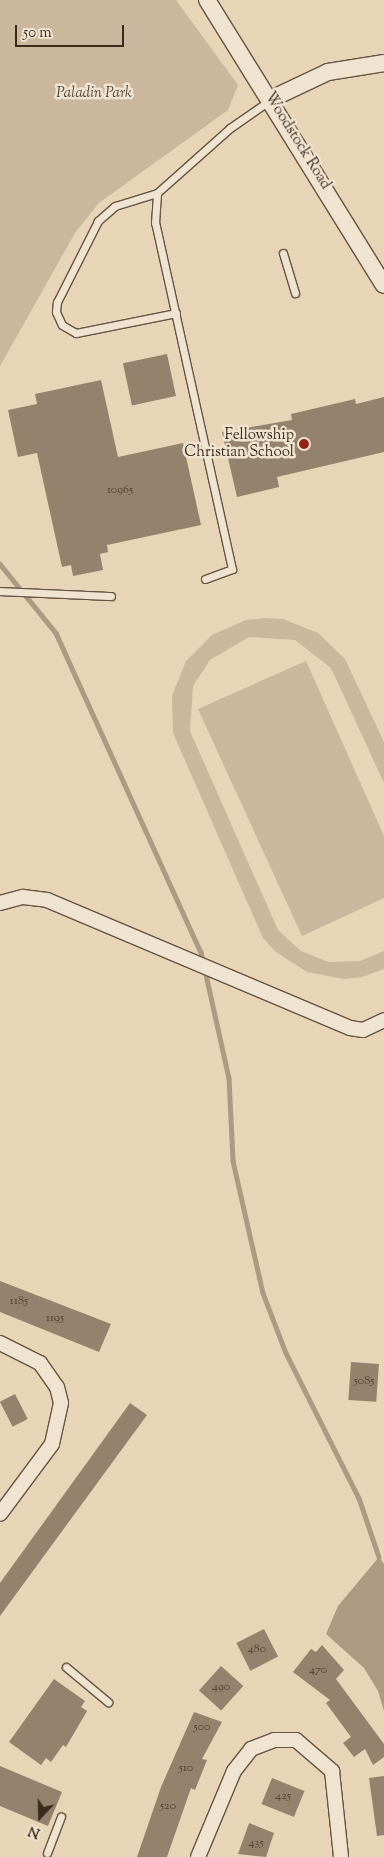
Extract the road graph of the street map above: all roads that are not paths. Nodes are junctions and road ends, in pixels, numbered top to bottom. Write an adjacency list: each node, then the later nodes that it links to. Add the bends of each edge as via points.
1 (207, 0): 3 (street, Woodstock Road)
2 (384, 63): 3 (street, via 328,72)
3 (271, 99): 4 (lane, via 230,128); 6 (street, Woodstock Road)
4 (157, 193): 8 (lane, via 155,223); 8 (lane, via 115,206 98,221 56,302 56,312 62,325 76,333)
5 (283, 253): 7 (lane)
6 (384, 285)
7 (295, 293)
8 (176, 313): 9 (lane, via 232,569)
9 (205, 579)
10 (0, 591): 11 (lane)
11 (111, 596)
12 (0, 903): 13 (street, via 23,897 47,900 350,1028 363,1030)
13 (384, 1020)
14 (0, 1343): 15 (street, via 40,1363 57,1387 61,1403 52,1444)
15 (0, 1514)
16 (66, 1667): 17 (lane)
17 (108, 1702)
18 (61, 1817): 19 (lane)
19 (47, 1853)
20 (198, 1857): 21 (street, via 234,1771 251,1749 274,1740 296,1740 332,1771)
21 (341, 1857)

